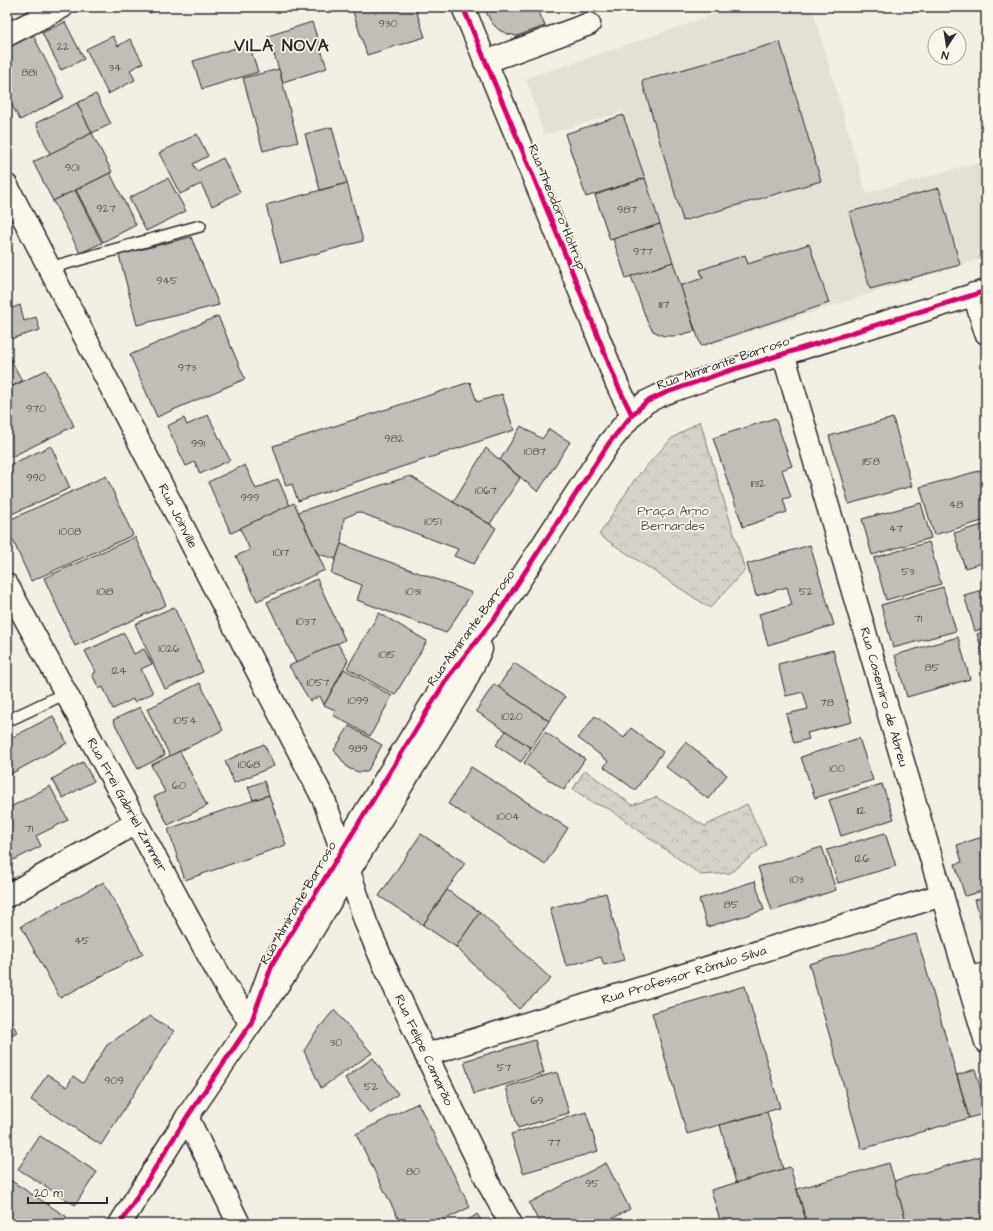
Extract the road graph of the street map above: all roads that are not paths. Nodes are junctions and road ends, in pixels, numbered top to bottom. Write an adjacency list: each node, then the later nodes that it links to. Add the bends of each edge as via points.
1 (62, 7): 4 (main road)
2 (463, 7): 5 (main road, Rua Theodoro Holtrup)
3 (589, 24): 5 (main road)
4 (7, 35)
5 (485, 62): 12 (main road, Rua Theodoro Holtrup)
6 (7, 186): 8 (main road, Rua Joinville)
7 (200, 226): 8 (lane)
8 (49, 268): 18 (main road, Rua Joinville, via 324,800)
9 (980, 292): 10 (main road); 11 (main road, Rua Almirante Barroso)
10 (986, 333)
11 (783, 353): 12 (main road, Rua Almirante Barroso, via 665,393 646,402); 20 (main road, Rua Casemiro de Abreu)
12 (632, 415): 14 (main road, Rua Almirante Barroso, via 609,443)
13 (7, 585): 15 (main road, Rua Frei Gabriel Zimmer)
14 (497, 615): 18 (main road, Rua Almirante Barroso, via 448,677); 19 (main road, Rua Almirante Barroso, via 463,686)
15 (66, 693): 16 (lane); 17 (main road, Rua Frei Gabriel Zimmer)
16 (7, 721)
17 (136, 822): 21 (main road); 23 (main road, Rua Frei Gabriel Zimmer, via 228,990)
18 (342, 849): 19 (main road, Rua Joinville); 23 (main road, Rua Almirante Barroso, via 272,965)
19 (349, 871): 23 (main road, Rua Almirante Barroso, via 286,973); 25 (main road, Rua Felipe Camarão, via 366,923)
20 (942, 895): 22 (main road, Rua Casemiro de Abreu); 25 (main road, Rua Professor Rômulo Silva)
21 (7, 896)
22 (976, 976): 24 (main road, Rua Casemiro de Abreu)
23 (250, 1022): 26 (main road, Rua Almirante Barroso)
24 (986, 1042)
25 (426, 1055): 29 (main road, Rua Felipe Camarão, via 490,1188)
26 (187, 1117): 27 (main road, Rua Almirante Barroso); 28 (main road)
27 (120, 1224)
28 (239, 1224)
29 (511, 1224)

